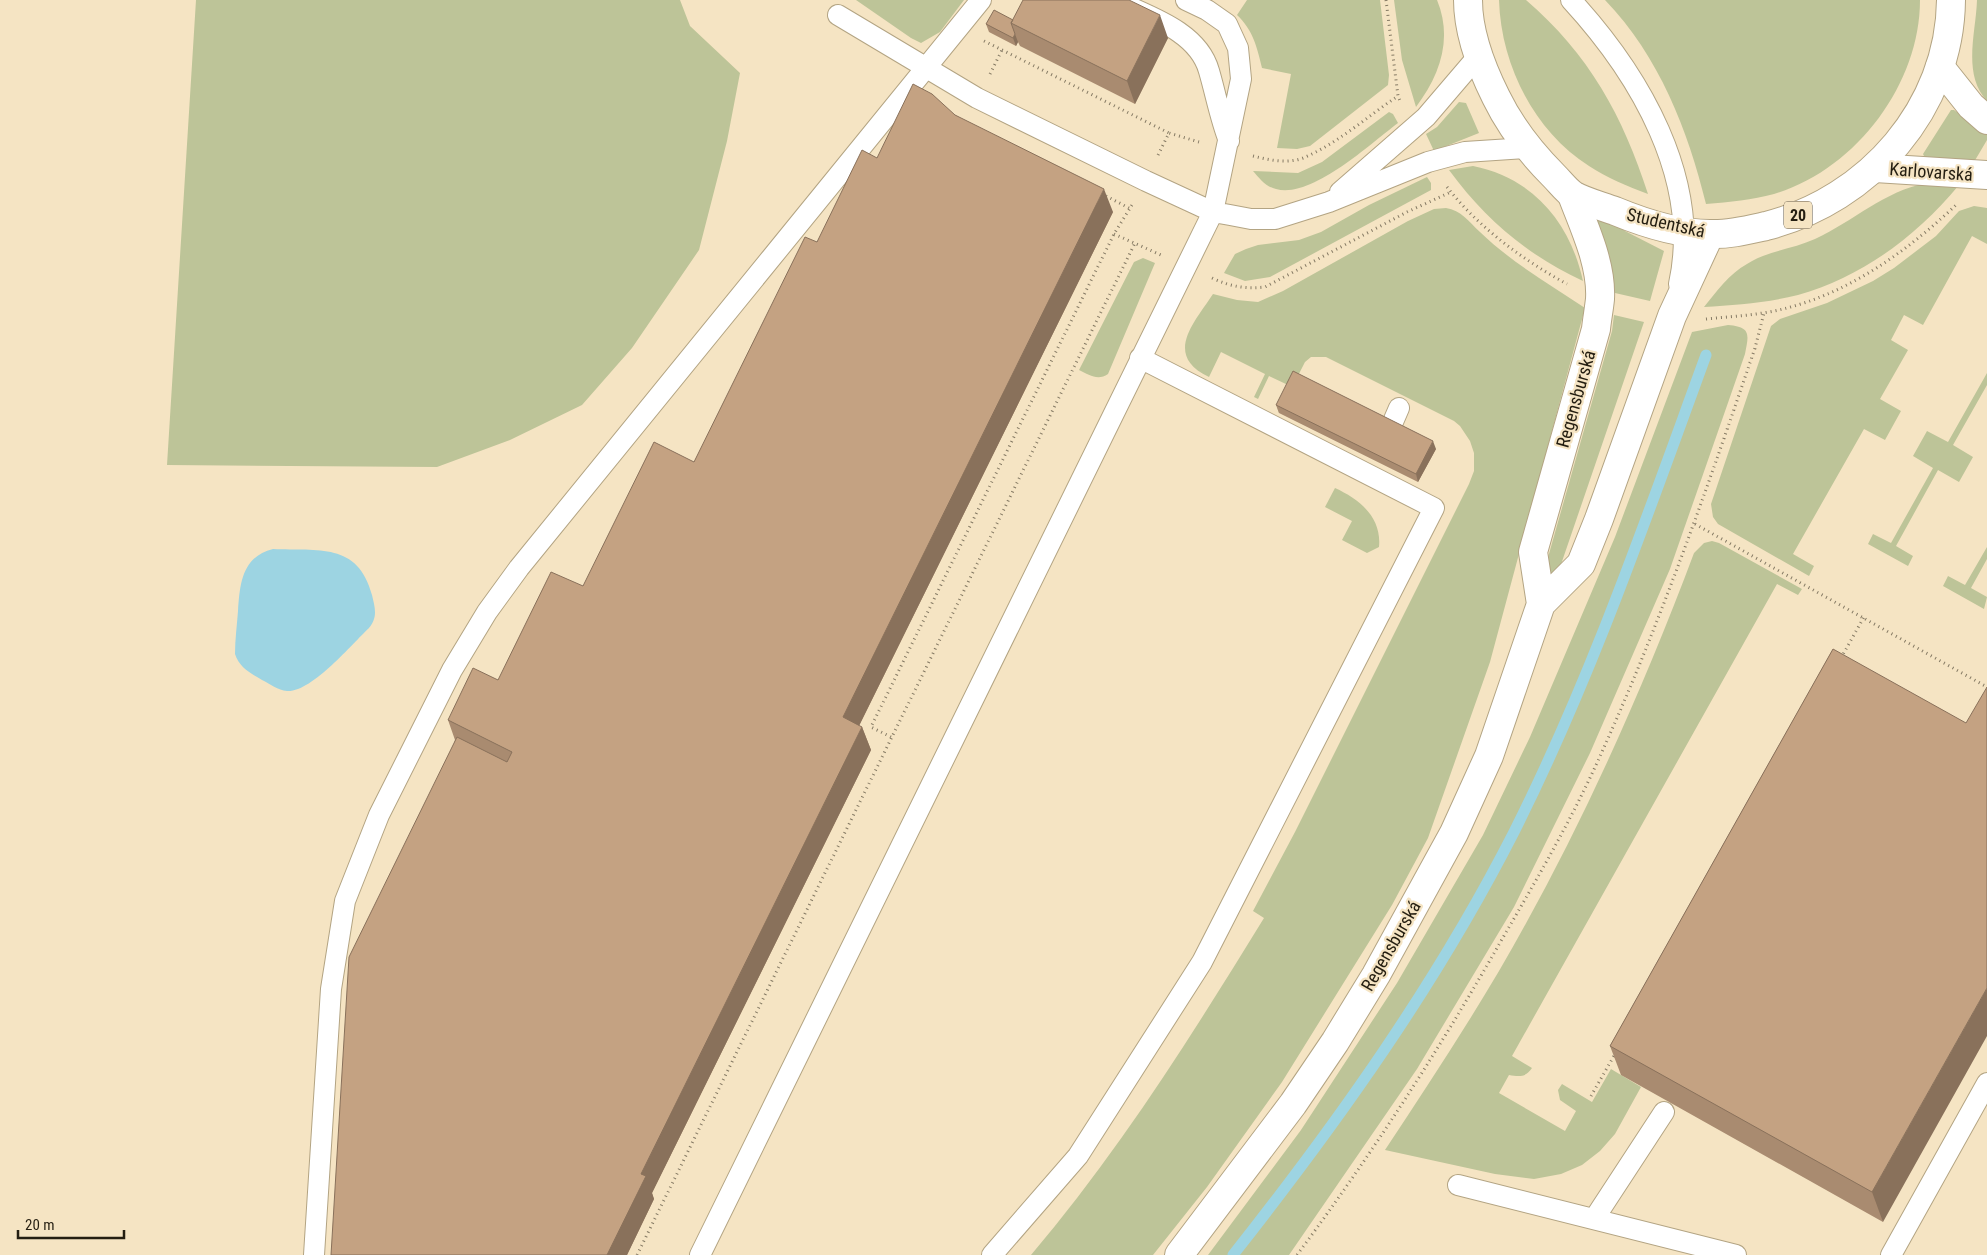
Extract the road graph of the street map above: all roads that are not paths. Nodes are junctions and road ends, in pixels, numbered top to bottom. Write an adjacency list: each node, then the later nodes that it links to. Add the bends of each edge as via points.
1 (981, 0): 9 (lane)
2 (1114, 0): 12 (lane, via 1175,30 1192,42 1203,56 1210,71)
3 (1186, 0): 12 (lane, via 1227,24 1238,48 1241,79)
4 (1468, 0): 8 (main road, Studentská / 20, via 1470,28)
5 (1571, 0): 19 (lane, via 1617,54 1647,106 1672,168 1681,202)
6 (1951, 0): 10 (main road, Studentská / 20, via 1948,35)
7 (838, 15): 9 (lane)
8 (1478, 55): 13 (main road, Studentská / 20, via 1506,117); 17 (lane, via 1426,117)
9 (926, 67): 18 (lane, via 977,98); 28 (lane, via 519,568 487,612 452,670 379,815 345,901 331,989)
10 (1940, 67): 11 (main road, via 1971,106); 14 (main road, Studentská / 20, via 1909,130)
11 (1987, 120)
12 (1228, 146): 18 (lane)
13 (1527, 148): 16 (main road, Studentská / 20); 17 (lane, via 1465,152 1428,162)
14 (1875, 168): 15 (main road, Karlovarská); 19 (main road, Studentská / 20, via 1814,209 1782,222 1748,230)
15 (1987, 175)
16 (1572, 194): 19 (main road, Studentská / 20, via 1640,221); 23 (main road, Regensburská, via 1595,262 1600,297 1596,329 1533,552)
17 (1329, 202): 18 (lane, via 1275,219 1251,219)
18 (1213, 212): 20 (lane)
19 (1697, 233): 23 (main road, Regensburská, via 1672,316 1600,519 1581,564)
20 (1140, 358): 22 (lane); 29 (lane)
21 (1399, 408): 22 (lane)
22 (1369, 475): 30 (lane, via 1434,508 1202,962 1078,1156)
23 (1541, 604): 31 (main road, Regensburská, via 1489,756 1454,834 1422,894 1376,975 1298,1096)
24 (1987, 1083): 33 (lane)
25 (1664, 1112): 27 (lane)
26 (1458, 1185): 27 (lane)
27 (1594, 1220): 32 (lane)
28 (314, 1255)
29 (700, 1255)
30 (992, 1255)
31 (1179, 1255)
32 (1736, 1255)
33 (1891, 1255)

